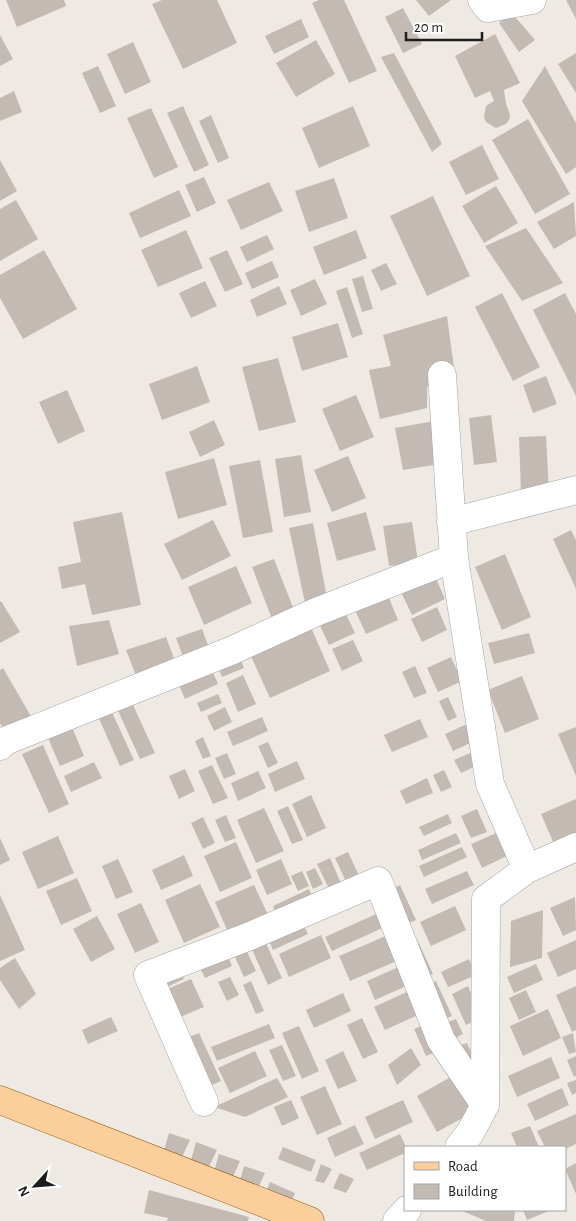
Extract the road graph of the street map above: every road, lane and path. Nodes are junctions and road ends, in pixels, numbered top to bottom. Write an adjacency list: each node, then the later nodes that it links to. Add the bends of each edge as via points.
1 (482, 0): 2 (street, via 488,8)
2 (532, 0)
3 (442, 375): 5 (street)
4 (576, 490): 5 (street)
5 (450, 522): 6 (street)
6 (454, 558): 7 (street, via 316,612 233,650); 9 (street, via 490,784)
7 (0, 746)
8 (576, 847): 9 (street)
9 (527, 869): 12 (street, via 486,899)
10 (0, 1100): 15 (main road)
11 (204, 1102): 12 (street, via 148,975 250,936 378,880 441,1040)
12 (485, 1105): 13 (street)
13 (460, 1146)
14 (406, 1211): 16 (street)
15 (310, 1221)
16 (397, 1221)

